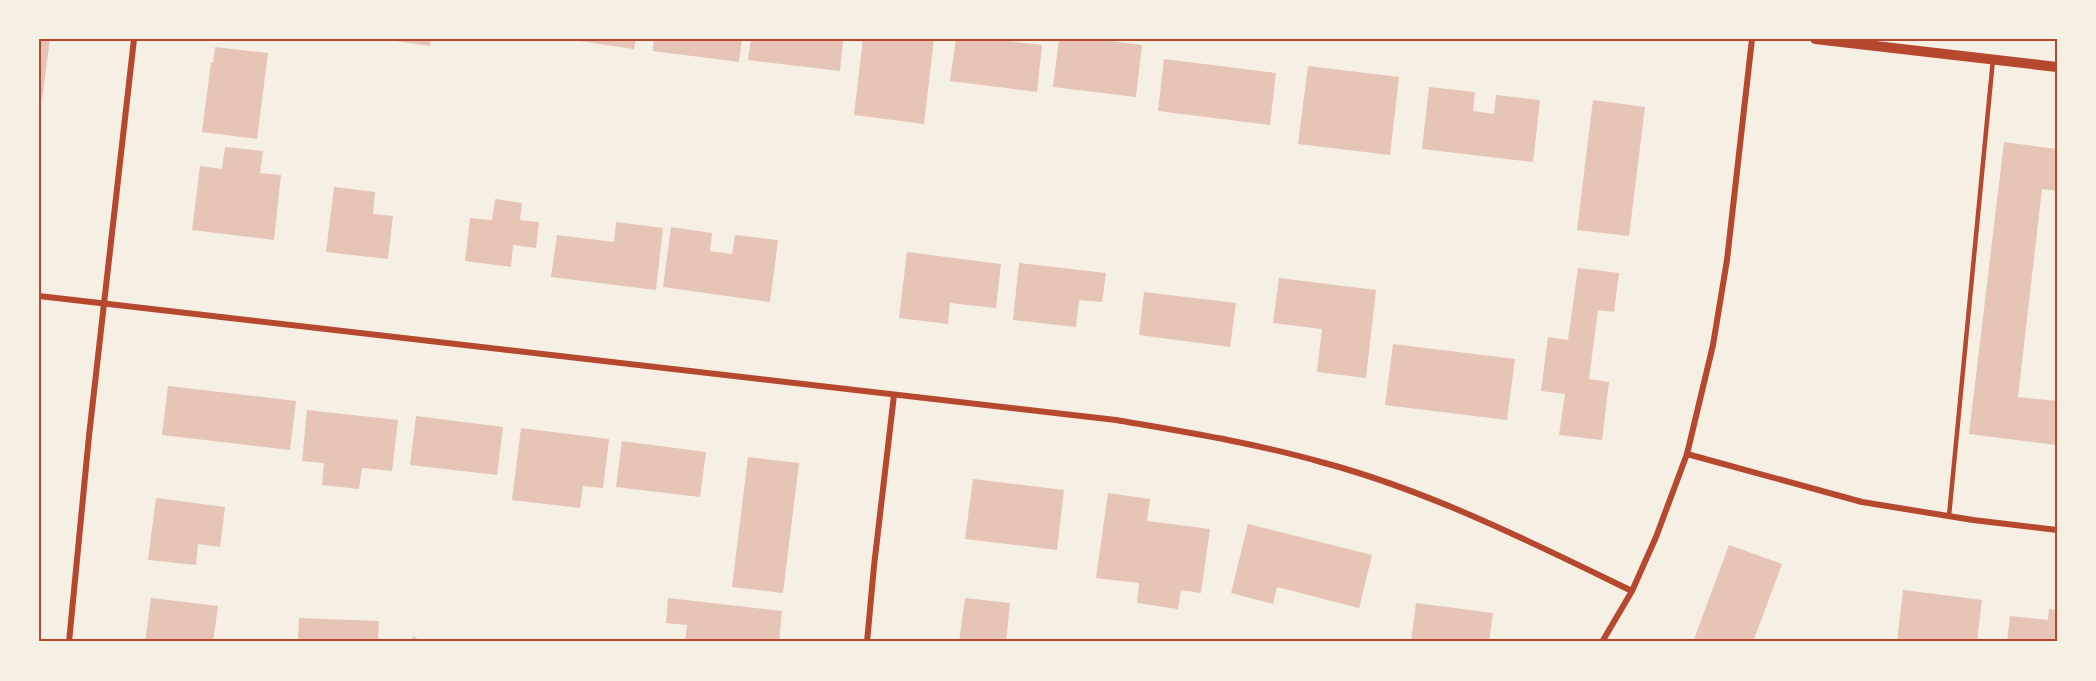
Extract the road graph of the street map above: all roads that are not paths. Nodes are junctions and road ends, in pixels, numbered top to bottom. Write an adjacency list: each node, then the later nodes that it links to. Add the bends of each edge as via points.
1 (134, 39): 7 (street)
2 (1752, 39): 9 (street, via 1727,260 1713,345)
3 (1815, 39): 4 (street)
4 (1993, 59): 5 (street); 10 (lane)
5 (2057, 67)
6 (39, 296): 7 (street)
7 (106, 305): 8 (street); 13 (street)
8 (894, 395): 12 (street, via 1116,420 1236,441 1322,462 1484,520); 14 (street)
9 (1687, 454): 10 (street, via 1862,502); 12 (street)
10 (1949, 516): 11 (street)
11 (2057, 530)
12 (1632, 591): 15 (street)
13 (69, 642)
14 (867, 642)
15 (1602, 642)

